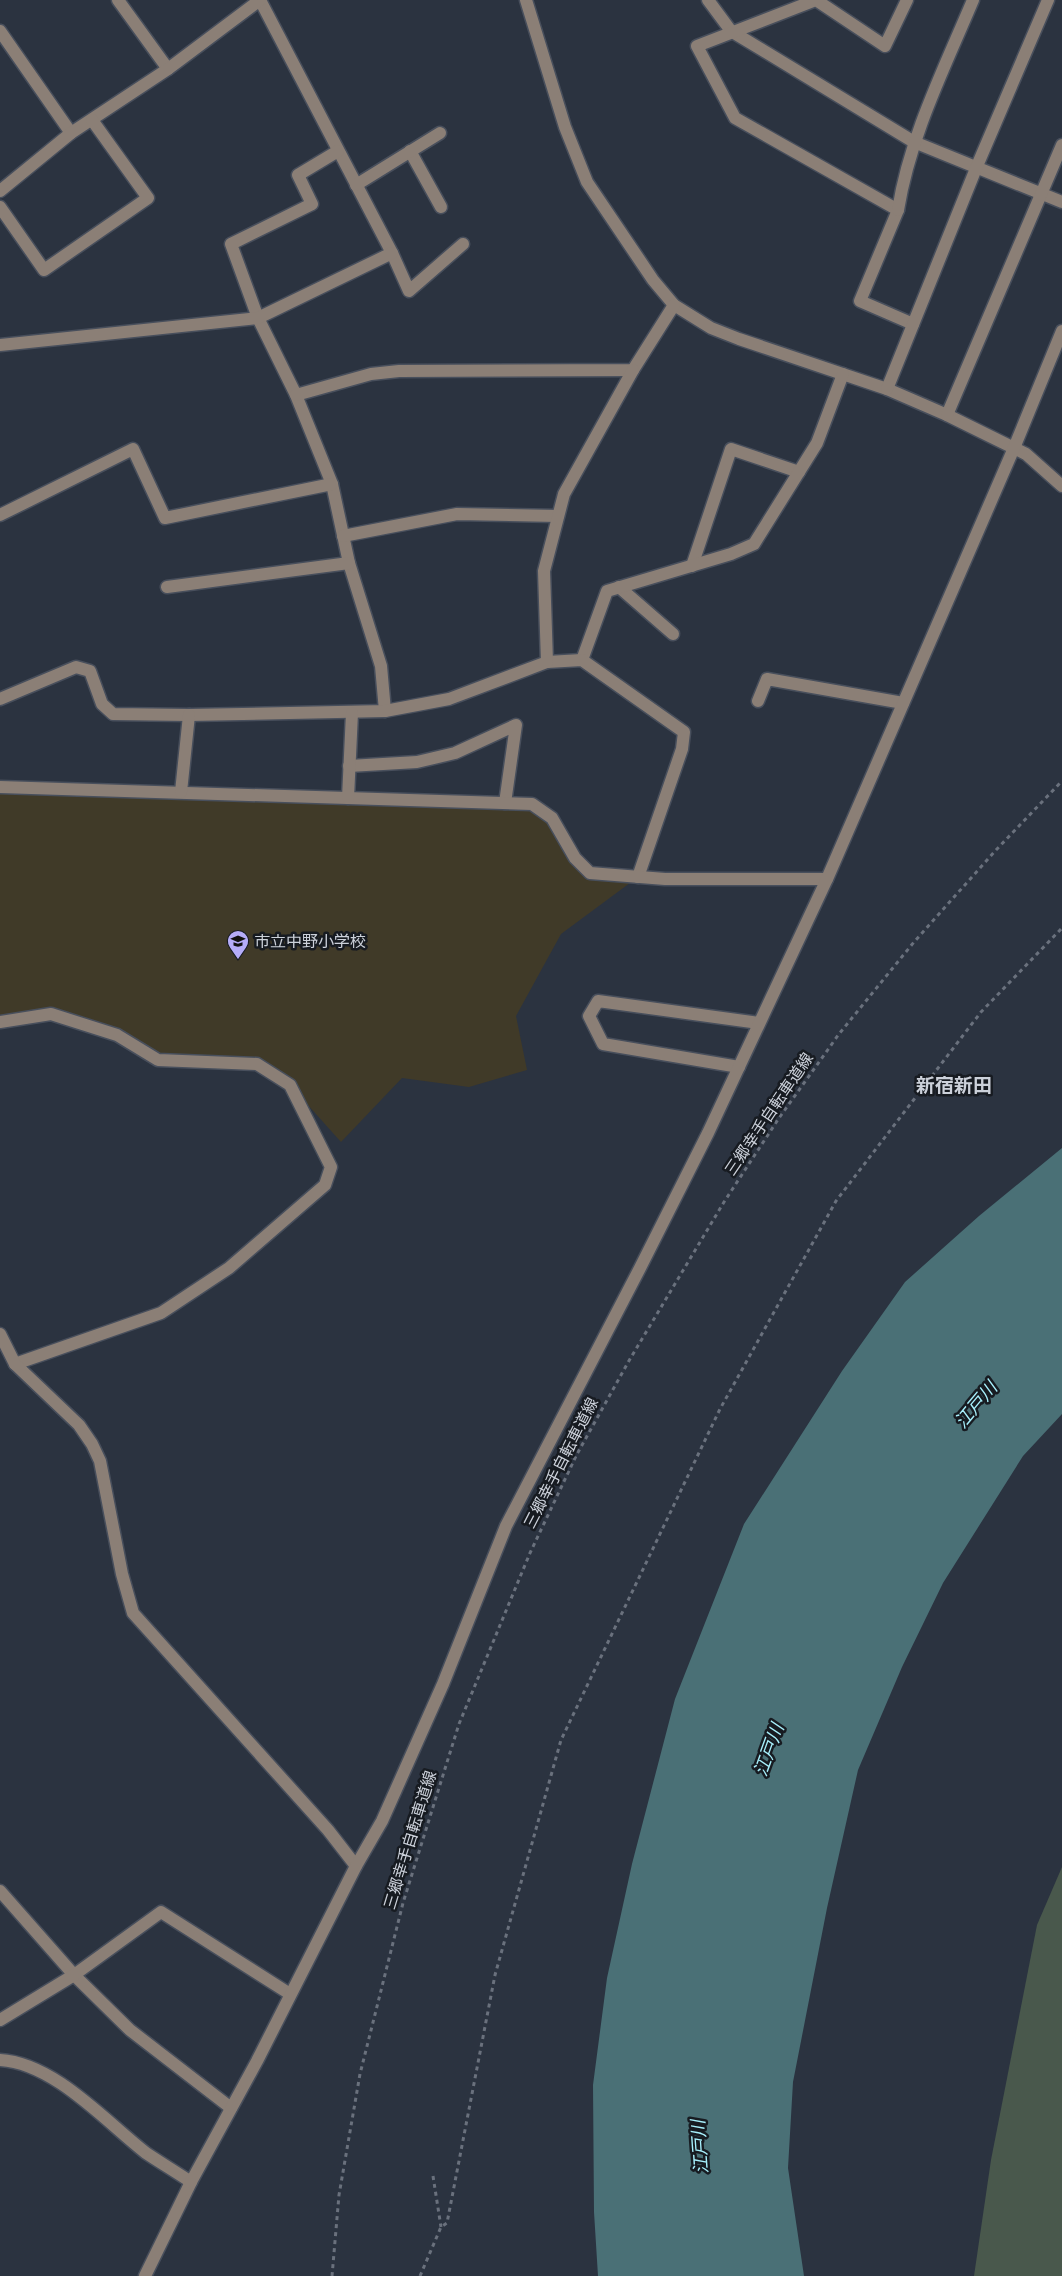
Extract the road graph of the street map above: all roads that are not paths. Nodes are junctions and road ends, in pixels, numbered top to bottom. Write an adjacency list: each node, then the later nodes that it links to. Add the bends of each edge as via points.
1 (118, 0): 10 (street)
2 (260, 0): 10 (street); 16 (street)
3 (526, 0): 28 (street, via 565,127 587,182 653,280)
4 (708, 0): 9 (street)
5 (907, 0): 9 (street, via 885,46 816,0)
6 (973, 0): 14 (street)
7 (1048, 0): 18 (street)
8 (0, 31): 13 (street)
9 (730, 32): 14 (street); 25 (street, via 697,46 736,118)
10 (168, 69): 11 (street)
11 (92, 120): 13 (street); 24 (street, via 148,198 44,270)
12 (440, 132): 17 (street)
13 (71, 133): 20 (street)
14 (914, 142): 18 (street); 25 (street, via 903,177)
15 (1062, 145): 21 (street)
16 (338, 151): 19 (street); 29 (street, via 298,174 312,204 231,244)
17 (410, 151): 19 (street); 23 (street)
18 (977, 166): 21 (street); 30 (street)
19 (356, 185): 27 (street)
20 (0, 191)
21 (1042, 193): 22 (street); 37 (street)
22 (1062, 202)
23 (441, 207)
24 (0, 208)
25 (898, 210): 30 (street, via 860,301)
26 (464, 244): 27 (street, via 409,291)
27 (392, 253): 29 (street)
28 (674, 305): 33 (street); 34 (street, via 711,328)
29 (258, 318): 32 (street); 36 (street)
30 (913, 324): 35 (street)
31 (1062, 331): 38 (street)
32 (0, 345)
33 (633, 370): 36 (street, via 399,371 371,374); 43 (street, via 564,494)
34 (843, 374): 35 (street); 39 (street, via 817,444)
35 (887, 389): 37 (street)
36 (296, 395): 40 (street)
37 (948, 415): 38 (street)
38 (1014, 448): 41 (street, via 1026,454); 54 (street)
39 (799, 472): 46 (street, via 754,544); 46 (street, via 731,449)
40 (332, 484): 42 (street, via 165,518 133,449); 44 (street)
41 (1062, 486)
42 (0, 515)
43 (558, 516): 44 (street, via 457,514); 51 (street, via 544,571)
44 (343, 536): 45 (street)
45 (349, 563): 47 (street); 55 (street, via 381,666)
46 (692, 566): 48 (street)
47 (167, 587)
48 (619, 587): 49 (street); 50 (street, via 607,591)
49 (673, 634)
50 (582, 660): 51 (street); 63 (street, via 684,732 682,749)
51 (547, 662): 55 (street, via 449,700)
52 (0, 699): 57 (street, via 76,667 90,671 102,704 113,714)
53 (758, 701): 54 (street, via 767,679)
54 (903, 703): 64 (street)
55 (385, 711): 56 (street)
56 (352, 713): 57 (street); 58 (street)
57 (189, 715): 60 (street)
58 (350, 766): 61 (street); 62 (street, via 417,762 446,756 516,725)
59 (0, 787): 60 (street)
60 (181, 792): 61 (street)
61 (348, 798): 62 (street)
62 (505, 803): 63 (street, via 532,804 552,818 575,858 590,874)
63 (638, 877): 64 (street)
64 (828, 879): 66 (street)
65 (0, 1022): 69 (street, via 51,1014 117,1035 158,1060 257,1064 290,1085 330,1167 325,1184 230,1268 161,1313)
66 (760, 1023): 67 (street); 67 (street, via 598,1001 589,1016 603,1044)
67 (739, 1067): 70 (street, via 640,1268 506,1526 411,1760)
68 (0, 1334): 69 (street)
69 (16, 1364): 70 (street, via 79,1425 100,1461 133,1613 328,1830)
70 (356, 1866): 73 (street)
71 (0, 1892): 72 (street)
72 (74, 1975): 73 (street, via 161,1912); 74 (street); 76 (street, via 130,2030)
73 (290, 1994): 76 (street)
74 (0, 2020)
75 (0, 2060): 77 (street, via 46,2074 147,2153)
76 (231, 2108): 77 (street)
77 (191, 2182): 78 (street)
78 (145, 2276)

